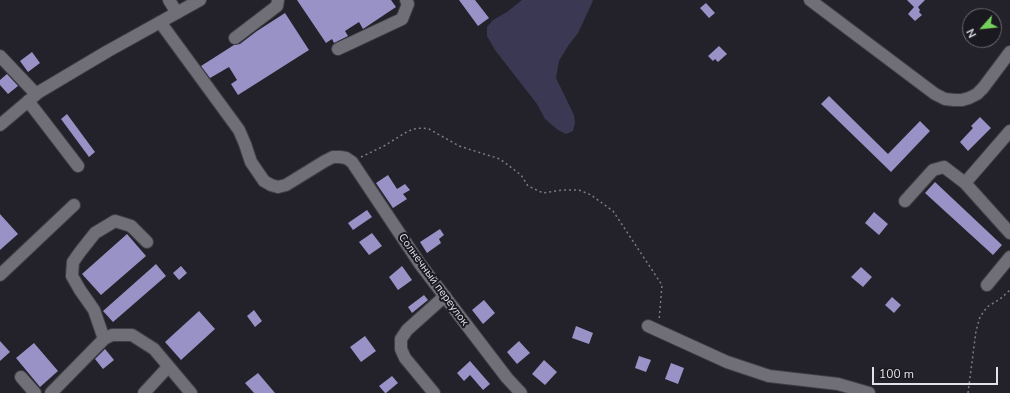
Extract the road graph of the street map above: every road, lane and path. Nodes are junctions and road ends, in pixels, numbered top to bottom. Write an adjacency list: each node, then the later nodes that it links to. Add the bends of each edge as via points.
1 (169, 0): 6 (street)
2 (200, 0): 6 (street)
3 (278, 0): 8 (street, via 277,6)
4 (406, 0): 9 (street, via 408,4 402,19)
5 (810, 0): 10 (street, via 935,94 945,98 962,100 977,94)
6 (177, 13): 7 (street)
7 (160, 22): 12 (street, via 117,39); 15 (street, via 239,130 251,162 264,181 278,187 286,185 333,157 346,158)
8 (236, 38)
9 (338, 50)
10 (1010, 52)
11 (0, 56): 12 (street)
12 (32, 98): 13 (street); 16 (street, via 42,119)
13 (0, 125)
14 (1010, 131): 17 (street)
15 (352, 162): 26 (street, Солнечный переулок, via 420,264); 27 (path, via 413,129 422,128 429,129 459,146 500,160 521,175 528,186 543,194 579,190 592,195 613,211 662,285)
16 (78, 166)
17 (965, 183): 18 (street, via 944,167 933,170); 20 (street)
18 (905, 201)
19 (74, 205): 23 (street)
20 (1010, 233)
21 (147, 242): 28 (street, via 131,226 115,221 95,233 72,262 72,276 94,310)
22 (1010, 257): 24 (street)
23 (0, 275)
24 (987, 285)
25 (1010, 290): 38 (path, via 987,307 980,317)
26 (445, 296): 35 (street, via 407,330 401,339 401,349 405,358); 36 (street, Солнечный переулок)
27 (653, 329): 37 (street, via 727,362 769,376 838,384)
28 (104, 339): 29 (street, via 112,335 132,335 154,349); 32 (street)
29 (168, 367): 33 (street); 34 (street)
30 (21, 377): 31 (street)
31 (35, 393)
32 (51, 393)
33 (144, 393)
34 (191, 393)
35 (434, 393)
36 (521, 393)
37 (868, 393)
38 (968, 393)

